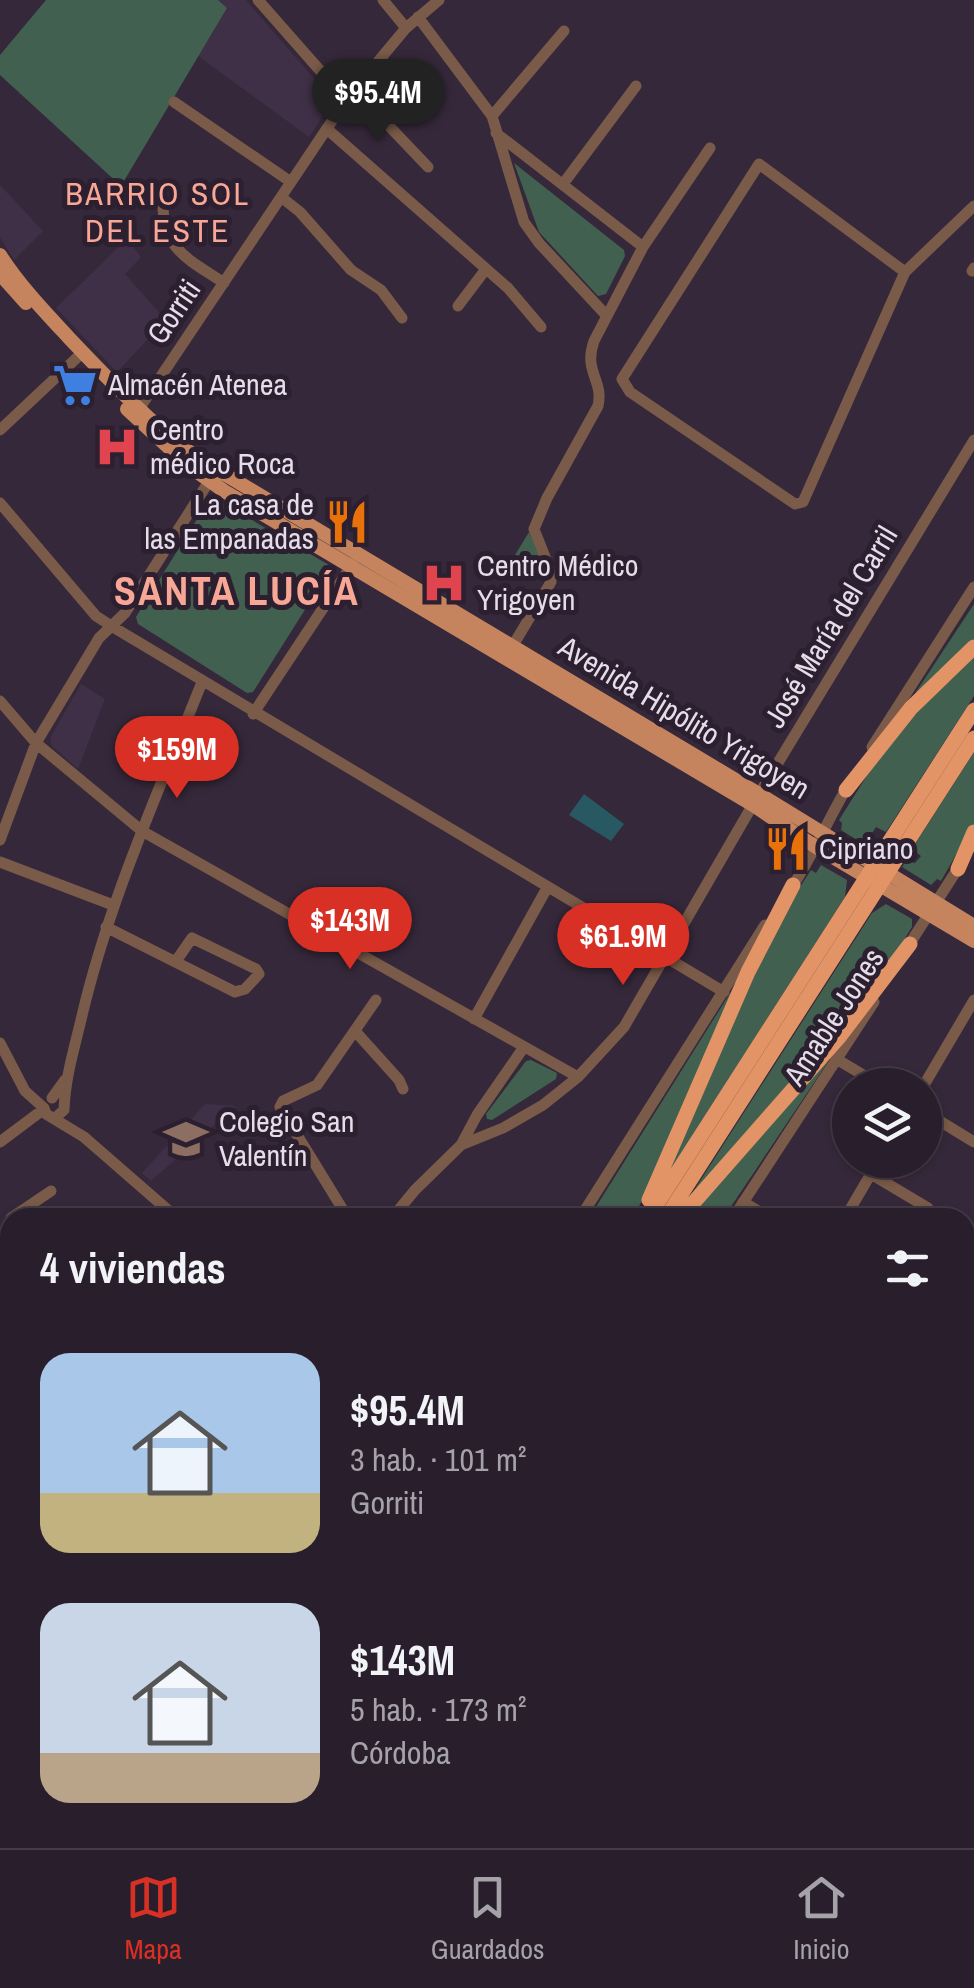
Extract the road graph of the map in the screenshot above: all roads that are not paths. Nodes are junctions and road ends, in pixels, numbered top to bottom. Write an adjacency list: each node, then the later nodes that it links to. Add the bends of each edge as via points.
1 (258, 0): 8 (street)
2 (383, 0): 5 (street)
3 (439, 0): 4 (street, Gorriti)
4 (418, 18): 5 (street, Gorriti); 10 (street)
5 (406, 28): 8 (street, Gorriti)
6 (564, 31): 10 (street)
7 (636, 86): 16 (street)
8 (348, 98): 11 (street, Gorriti); 14 (street, via 389,126)
9 (174, 102): 15 (street)
10 (492, 116): 12 (street)
11 (327, 128): 15 (street, Gorriti); 22 (street)
12 (496, 133): 16 (street); 27 (street, via 524,222)
13 (710, 148): 20 (street)
14 (428, 167)
15 (290, 182): 17 (street, Gorriti)
16 (563, 184): 20 (street)
17 (281, 197): 25 (street, Gorriti); 28 (street)
18 (163, 202): 25 (street, via 167,237)
19 (974, 206): 23 (street)
20 (643, 247): 27 (street)
21 (0, 255): 30 (main road, Avenida Hipólito Yrigoyen)
22 (486, 268): 26 (street); 29 (street)
23 (906, 272): 23 (street, via 758,164 622,378 630,392 796,504 803,502)
24 (0, 274): 30 (main road, Avenida Hipólito Yrigoyen)
25 (224, 283): 31 (street, Gorriti)
26 (458, 306)
27 (606, 315): 40 (street, via 588,357 598,406 534,529 551,582)
28 (402, 318)
29 (541, 327)
30 (80, 356): 31 (main road, Avenida Hipólito Yrigoyen); 32 (street)
31 (137, 413): 34 (main road, Avenida Hipólito Yrigoyen)
32 (0, 430)
33 (974, 440): 48 (street, José María del Carril)
34 (212, 476): 36 (main road, Avenida Hipólito Yrigoyen); 38 (street)
35 (0, 504): 38 (street, via 96,616)
36 (354, 560): 40 (main road, Avenida Hipólito Yrigoyen); 44 (street)
37 (974, 587): 47 (street)
38 (113, 627): 41 (street); 46 (street, via 99,638)
39 (974, 648): 47 (highway, via 911,708)
40 (509, 652): 48 (main road, Avenida Hipólito Yrigoyen)
41 (202, 682): 44 (street); 49 (street)
42 (0, 701): 46 (street)
43 (974, 710): 53 (highway)
44 (254, 714): 58 (street)
45 (974, 738): 53 (highway)
46 (36, 743): 49 (street); 51 (street)
47 (846, 790): 52 (street)
48 (756, 799): 52 (main road, Avenida Hipólito Yrigoyen); 66 (street, José María del Carril)
49 (142, 831): 59 (street); 71 (street)
50 (974, 832): 56 (highway)
51 (0, 840)
52 (819, 840): 57 (street); 61 (main road, Avenida Hipólito Yrigoyen)
53 (899, 841): 60 (highway)
54 (974, 841): 56 (street, Amable Jones)
55 (0, 862): 59 (street)
56 (958, 869): 61 (street, Amable Jones)
57 (793, 886): 68 (street); 94 (highway, via 743,982)
58 (546, 888): 66 (street); 71 (street)
59 (113, 905): 63 (street)
60 (858, 905): 95 (highway); 96 (highway)
61 (932, 909): 62 (main road, Avenida Hipólito Yrigoyen); 64 (main road, Avenida Hipólito Yrigoyen); 65 (street, Amable Jones)
62 (974, 926)
63 (106, 927): 67 (street); 80 (street, via 69,1072)
64 (974, 941)
65 (910, 944): 75 (street, Amable Jones); 97 (highway, via 840,1036)
66 (666, 956): 68 (street); 78 (street, José María del Carril, via 624,1027)
67 (176, 962): 67 (street, via 192,938 258,974 235,992)
68 (724, 992): 93 (street)
69 (376, 1000): 72 (street)
70 (974, 1000): 77 (street)
71 (474, 1019): 74 (street)
72 (355, 1031): 79 (street); 91 (street, via 317,1086 280,1107)
73 (0, 1043): 80 (street, via 29,1096)
74 (524, 1047): 78 (street); 84 (street)
75 (838, 1060): 76 (street); 88 (street, Amable Jones)
76 (851, 1068)
77 (934, 1068)
78 (578, 1077): 84 (street, José María del Carril, via 530,1112)
79 (403, 1088)
80 (53, 1108): 82 (street); 90 (street)
81 (942, 1122): 83 (street)
82 (0, 1142)
83 (974, 1142)
84 (462, 1146): 92 (street)
85 (869, 1178): 100 (street)
86 (878, 1178): 101 (street)
87 (51, 1191): 89 (street)
88 (744, 1202): 98 (street, Amable Jones); 99 (street)
89 (26, 1208)
90 (166, 1208)
91 (342, 1208)
92 (400, 1208)
93 (586, 1208)
94 (648, 1208)
95 (651, 1208)
96 (672, 1208)
97 (689, 1208)
98 (740, 1208)
99 (754, 1208)
100 (851, 1208)
101 (928, 1208)

